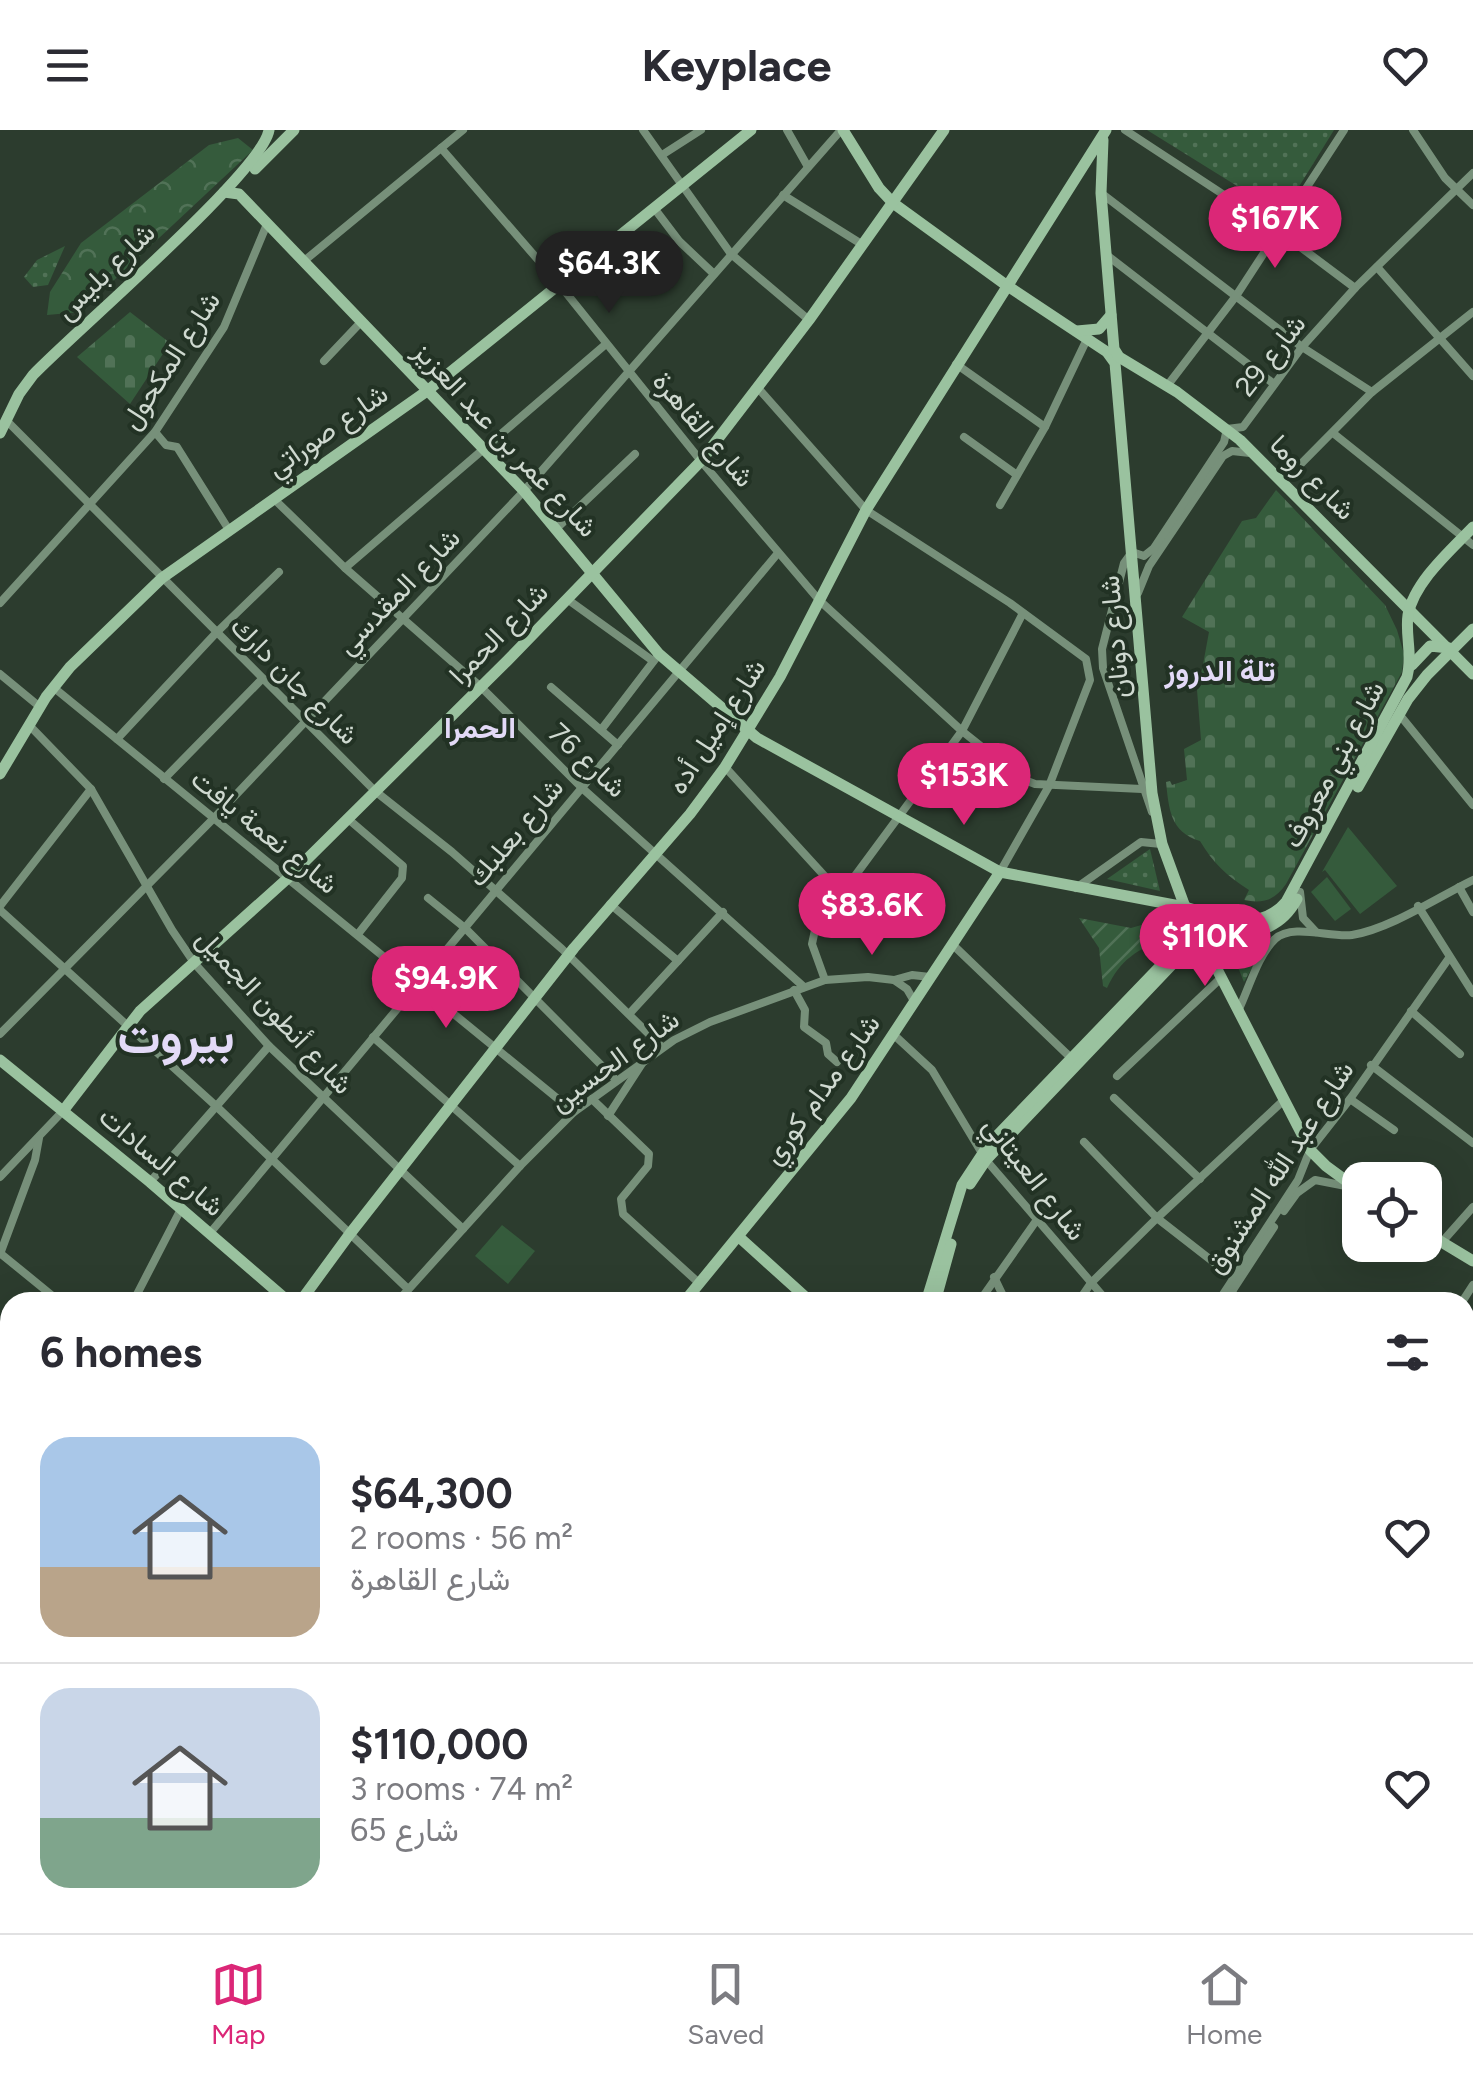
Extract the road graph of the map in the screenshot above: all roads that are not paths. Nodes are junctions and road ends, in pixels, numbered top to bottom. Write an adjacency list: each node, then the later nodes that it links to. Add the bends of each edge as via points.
1 (463, 130): 14 (street)
2 (643, 130): 15 (street)
3 (701, 130): 15 (street)
4 (752, 130): 18 (street, شارع صوراتي)
5 (787, 130): 16 (street)
6 (842, 130): 16 (street, شارع المقدسي); 24 (street, شارع روما)
7 (944, 130): 24 (street, شارع الحمرا)
8 (1125, 130): 28 (street)
9 (1344, 130): 28 (street)
10 (1414, 130): 19 (street)
11 (293, 131): 13 (street)
12 (1106, 131): 21 (street); 36 (street, شارع إميل أده)
13 (272, 137): 20 (street, شارع بليس); 22 (street)
14 (441, 148): 32 (street); 35 (street, شارع القاهرة)
15 (662, 155): 18 (street)
16 (808, 166): 23 (street, شارع المقدسي)
17 (1473, 173): 19 (street, شارع 29)
18 (683, 184): 26 (street, شارع صوراتي); 30 (street)
19 (1455, 190): 25 (street); 33 (street, شارع 29)
20 (224, 192): 22 (street); 61 (street, شارع بليس, via 42,366)
21 (1100, 193): 31 (street); 38 (street)
22 (240, 194): 27 (street, شارع عمر بن عبد العزيز)
23 (784, 195): 29 (street); 30 (street, شارع المقدسي)
24 (893, 203): 29 (street, شارع الحمرا); 36 (street, شارع روما)
25 (1473, 205)
26 (654, 208): 34 (street); 35 (street, شارع صوراتي)
27 (267, 224): 32 (street, شارع عمر بن عبد العزيز); 64 (street, شارع المكحول, via 224,327)
28 (1279, 231): 37 (street); 38 (street)
29 (863, 245): 41 (street, شارع الحمرا)
30 (731, 254): 34 (street, شارع المقدسي); 41 (street)
31 (1105, 254): 40 (street); 44 (street)
32 (304, 261): 42 (street, شارع عمر بن عبد العزيز)
33 (1376, 267): 37 (street, شارع 29); 45 (street)
34 (714, 274): 53 (street, شارع المقدسي)
35 (559, 284): 47 (street, شارع القاهرة); 59 (street, شارع صوراتي)
36 (1006, 285): 43 (street, شارع روما); 50 (street, شارع إميل أده)
37 (1355, 288): 48 (street, شارع 29)
38 (1236, 296): 44 (street); 48 (street)
39 (1473, 312): 45 (street)
40 (1111, 315): 43 (street, via 1098,329); 51 (street)
41 (809, 320): 57 (street, شارع الحمرا)
42 (362, 322): 49 (street); 59 (street, شارع عمر بن عبد العزيز)
43 (1073, 330): 46 (street, شارع روما)
44 (1206, 334): 55 (street); 56 (street)
45 (1438, 337): 54 (street); 60 (street)
46 (1087, 339): 51 (street, شارع روما); 62 (street)
47 (606, 344): 53 (street, شارع القاهرة); 68 (street)
48 (1302, 347): 55 (street, شارع 29); 60 (street)
49 (324, 360)
50 (956, 364): 62 (street); 78 (street, شارع إميل أده)
51 (1119, 365): 52 (street, شارع روما); 58 (street)
52 (1140, 371): 56 (street, شارع روما); 58 (street)
53 (628, 372): 71 (street, شارع القاهرة); 74 (street, شارع المقدسي)
54 (1473, 376)
55 (1274, 384): 63 (street, شارع 29, via 1243,427)
56 (1167, 386): 63 (street, شارع روما)
57 (758, 388): 71 (street, شارع الحمرا); 78 (street)
58 (1118, 388): 82 (street)
59 (426, 391): 68 (street, شارع عمر بن عبد العزيز); 75 (street, شارع صوراتي)
60 (1372, 392): 65 (street)
61 (6, 420): 66 (street, شارع بليس); 76 (street, شارع جان دارك)
62 (1045, 426): 72 (street)
63 (1227, 429): 70 (street, شارع روما); 82 (street, via 1154,548 1144,556)
64 (155, 432): 76 (street, شارع المكحول); 80 (street, via 177,447)
65 (1333, 432): 73 (street); 81 (street)
66 (0, 434)
67 (964, 438): 72 (street)
68 (484, 448): 74 (street, شارع عمر بن عبد العزيز); 84 (street)
69 (635, 454): 79 (street)
70 (1255, 454): 73 (street, شارع روما); 88 (street, via 1223,456 1149,566)
71 (700, 461): 83 (street, شارع القاهرة); 85 (street, شارع الحمرا)
72 (1017, 475): 77 (street)
73 (1283, 482): 92 (street, شارع روما)
74 (524, 491): 79 (street, شارع عمر بن عبد العزيز); 94 (street, شارع المقدسي)
75 (274, 498): 80 (street, شارع صوراتي); 84 (street, شارع 76)
76 (87, 504): 87 (street, شارع جان دارك); 91 (street, شارع المكحول)
77 (1000, 505)
78 (866, 510): 90 (street, شارع إميل أده); 93 (street)
79 (557, 528): 85 (street, شارع عمر بن عبد العزيز)
80 (230, 530): 87 (street, شارع صوراتي)
81 (1470, 536): 92 (street, via 1422,586)
82 (1132, 552): 88 (street, شارع دونان); 97 (street, شارع دونان)
83 (778, 553): 90 (street, شارع القاهرة); 102 (street, شارع بعلبك)
84 (345, 568): 94 (street, شارع 76)
85 (593, 571): 89 (street, شارع الحمرا); 100 (street, شارع عمر بن عبد العزيز)
86 (280, 572): 96 (street)
87 (162, 578): 96 (street, شارع جان دارك); 108 (street, شارع صوراتي)
88 (1136, 598): 132 (street, شارع دونان)
89 (566, 599): 100 (street); 109 (street, شارع الحمرا)
90 (819, 600): 116 (street, شارع إميل أده); 117 (street, شارع القاهرة)
91 (0, 603)
92 (1410, 609): 98 (street, شارع روما); 101 (street, شارع بني معروف)
93 (1023, 613): 99 (street); 117 (street)
94 (404, 618): 109 (street, شارع 76); 113 (street, شارع المقدسي)
95 (1473, 628): 98 (street)
96 (216, 633): 106 (street, شارع جان دارك); 118 (street)
97 (1102, 649): 99 (street); 105 (street, شارع دونان)
98 (1450, 649): 101 (street, via 1426,648); 104 (street, شارع روما); 112 (street, شارع بني معروف)
99 (1082, 653): 107 (street, شارع مدام كوري)
100 (656, 657): 102 (street, شارع عمر بن عبد العزيز); 115 (street)
101 (1409, 670): 133 (street, شارع بني معروف)
102 (678, 672): 116 (street, شارع عمر بن عبد العزيز); 119 (street, شارع بعلبك)
103 (0, 674): 111 (street)
104 (1473, 674)
105 (1106, 677): 107 (street); 126 (street, شارع دونان)
106 (262, 680): 113 (street, شارع جان دارك); 122 (street)
107 (1090, 680): 123 (street, شارع مدام كوري)
108 (53, 687): 111 (street, شارع صوراتي); 118 (street, شارع نعمة يافت)
109 (480, 687): 124 (street, شارع 76); 127 (street, شارع الحمرا)
110 (551, 687): 115 (street)
111 (40, 708): 114 (street, شارع صوراتي)
112 (1399, 714): 128 (street); 133 (street, شارع بني معروف)
113 (304, 721): 127 (street, شارع جان دارك); 131 (street, شارع المقدسي)
114 (28, 725): 121 (street, شارع صوراتي); 125 (street, شارع أنطون الجميل)
115 (601, 730): 119 (street)
116 (747, 730): 120 (street, شارع إميل أده); 129 (street, شارع عمر بن عبد العزيز)
117 (962, 731): 123 (street, شارع القاهرة, via 1022,779); 129 (street)
118 (117, 739): 122 (street, شارع نعمة يافت)
119 (618, 745): 124 (street, شارع بعلبك)
120 (725, 767): 135 (street, شارع إميل أده); 144 (street)
121 (0, 774)
122 (164, 779): 131 (street, شارع نعمة يافت)
123 (1050, 786): 126 (street); 136 (street, شارع مدام كوري)
124 (582, 788): 135 (street, شارع 76); 142 (street, شارع بعلبك)
125 (91, 789): 139 (street, شارع أنطون الجميل); 149 (street)
126 (1142, 789): 132 (street, شارع دونان)
127 (374, 791): 130 (street, شارع الحمرا); 142 (street, شارع جان دارك)
128 (1473, 805)
129 (900, 816): 136 (street, شارع عمر بن عبد العزيز); 144 (street)
130 (347, 818): 137 (street, شارع الحمرا); 154 (street, via 403,866 402,878)
131 (213, 819): 137 (street, شارع نعمة يافت); 139 (street, شارع المقدسي)
132 (1158, 826): 134 (street, شارع دونان)
133 (1329, 832): 143 (street, شارع بني معروف); 152 (street, شارع بني معروف, via 1277,912 1260,920)
134 (1162, 844): 141 (street, via 1141,842); 148 (street, شارع دونان)
135 (655, 851): 146 (street, شارع إميل أده); 150 (street, شارع 76)
136 (1000, 872): 141 (street, شارع عمر بن عبد العزيز); 157 (street, شارع مدام كوري)
137 (288, 878): 154 (street, شارع نعمة يافت); 161 (street, شارع الحمرا)
138 (1473, 880): 140 (street)
139 (146, 886): 161 (street, شارع أنطون الجميل); 162 (street, شارع المقدسي)
140 (1459, 887): 147 (street); 151 (street)
141 (1076, 888): 148 (street, شارع عمر بن عبد العزيز)
142 (496, 890): 153 (street, شارع بعلبك); 158 (street, شارع جان دارك)
143 (1300, 892): 155 (street, via 1303,918); 156 (street, شارع بني معروف, via 1268,928)
144 (840, 894): 165 (street, via 812,939)
145 (428, 898): 153 (street)
146 (610, 904): 158 (street, شارع إميل أده); 160 (street)
147 (1418, 906): 155 (street, via 1360,933); 159 (street)
148 (1185, 907): 152 (street, شارع عمر بن عبد العزيز); 156 (street, شارع دونان)
149 (0, 908): 162 (street)
150 (723, 912): 160 (street); 168 (street, شارع 76)
151 (1473, 912)
152 (1228, 920): 156 (street, شارع بني معروف)
153 (465, 928): 167 (street, شارع بعلبك); 171 (street)
154 (358, 934): 167 (street, شارع نعمة يافت)
155 (1320, 934): 173 (street, via 1290,932 1275,939)
156 (1198, 940): 164 (street, شارع دونان); 184 (street); 206 (street)
157 (952, 944): 163 (street, شارع مدام كوري); 184 (street)
158 (568, 955): 171 (street, شارع إميل أده); 175 (street, شارع جان دارك)
159 (1449, 958): 170 (street); 174 (street, شارع عبد الله المشنوق)
160 (678, 961): 175 (street)
161 (195, 964): 176 (street, شارع الحمرا); 180 (street, شارع أنطون الجميل)
162 (64, 970): 176 (street); 177 (street, شارع المقدسي)
163 (930, 977): 166 (street, شارع الحسين); 172 (street, شارع مدام كوري)
164 (1222, 978): 173 (street, شارع دونان); 189 (street)
165 (825, 980): 166 (street, شارع الحسين); 168 (street, شارع الحسين)
166 (894, 980): 172 (street)
167 (418, 984): 179 (street, شارع بعلبك); 182 (street, شارع نعمة يافت)
168 (804, 987): 169 (street, شارع الحسين)
169 (794, 990): 181 (street, شارع الحسين); 187 (street, via 806,1010 804,1027)
170 (1473, 993)
171 (534, 1000): 182 (street, شارع إميل أده); 190 (street)
172 (914, 1002): 178 (street, شارع مدام كوري)
173 (1239, 1008): 195 (street, شارع دونان)
174 (1411, 1011): 183 (street); 188 (street, شارع عبد الله المشنوق)
175 (630, 1013): 181 (street, شارع جان دارك)
176 (127, 1027): 196 (street); 198 (street, شارع الحمرا)
177 (0, 1034)
178 (893, 1034): 206 (street, شارع العيتاني, via 932,1070); 222 (street, شارع مدام كوري, via 852,1098)
179 (373, 1037): 191 (street, شارع بعلبك); 197 (street)
180 (269, 1046): 191 (street, شارع أنطون الجميل); 196 (street)
181 (662, 1047): 185 (street, شارع الحسين)
182 (497, 1048): 197 (street, شارع إميل أده); 199 (street, شارع نعمة يافت)
183 (1460, 1054)
184 (1070, 1057): 206 (street)
185 (645, 1058): 190 (street, شارع الحسين); 200 (street)
186 (0, 1060): 198 (street, شارع السادات)
187 (837, 1062)
188 (1372, 1066): 194 (street, شارع عبد الله المشنوق); 204 (street)
189 (1117, 1076)
190 (616, 1080): 193 (street, شارع الحسين)
191 (323, 1098): 207 (street, شارع بعلبك); 209 (street, شارع أنطون الجميل)
192 (1114, 1098): 212 (street)
193 (592, 1099): 199 (street, شارع الحسين); 200 (street)
194 (1350, 1099): 201 (street); 205 (street, شارع عبد الله المشنوق)
195 (1284, 1100): 205 (street, شارع دونان); 212 (street)
196 (216, 1106): 207 (street); 213 (street)
197 (451, 1106): 208 (street); 209 (street, شارع إميل أده)
198 (64, 1111): 202 (street); 213 (street, شارع السادات)
199 (574, 1112): 208 (street, شارع الحسين)
200 (608, 1116): 229 (street, via 650,1158 620,1209)
201 (1394, 1130)
202 (40, 1138): 210 (street); 224 (street)
203 (1084, 1142): 217 (street)
204 (1473, 1143)
205 (1310, 1150): 211 (street); 227 (street, شارع عبد الله المشنوق)
206 (984, 1156): 218 (street, شارع العيتاني); 238 (street, via 966,1176); 239 (street, via 965,1196)
207 (272, 1160): 220 (street, شارع بعلبك); 221 (street)
208 (520, 1166): 219 (street, شارع الحسين)
209 (400, 1170): 219 (street, شارع أنطون الجميل); 221 (street, شارع إميل أده)
210 (0, 1177)
211 (1342, 1178)
212 (1200, 1179): 217 (street)
213 (150, 1182): 216 (street, شارع السادات)
214 (1342, 1185): 245 (street, شارع عبد الله المشنوق, via 1324,1180 1304,1186)
215 (1473, 1207): 223 (street)
216 (182, 1209): 220 (street, شارع السادات); 232 (street)
217 (1157, 1218): 227 (street); 228 (street)
218 (1036, 1222): 226 (street); 228 (street, شارع العيتاني)
219 (463, 1228): 230 (street, شارع الحسين)
220 (210, 1233): 233 (street, شارع السادات)
221 (349, 1235): 230 (street); 234 (street, شارع إميل أده)
222 (740, 1238): 229 (street, شارع مدام كوري); 237 (street)
223 (1442, 1242): 225 (street)
224 (0, 1253): 231 (street)
225 (1473, 1261)
226 (994, 1277): 240 (street); 241 (street)
227 (1234, 1278): 244 (street, شارع عبد الله المشنوق)
228 (1091, 1283): 242 (street); 243 (street, شارع العيتاني)
229 (700, 1284): 236 (street, شارع مدام كوري)
230 (408, 1289): 235 (street, شارع الحسين)
231 (48, 1292)
232 (138, 1292)
233 (278, 1292)
234 (307, 1292)
235 (405, 1292)
236 (693, 1292)
237 (800, 1292)
238 (929, 1292)
239 (938, 1292)
240 (984, 1292)
241 (1001, 1292)
242 (1085, 1292)
243 (1099, 1292)
244 (1227, 1292)
245 (1233, 1292)

